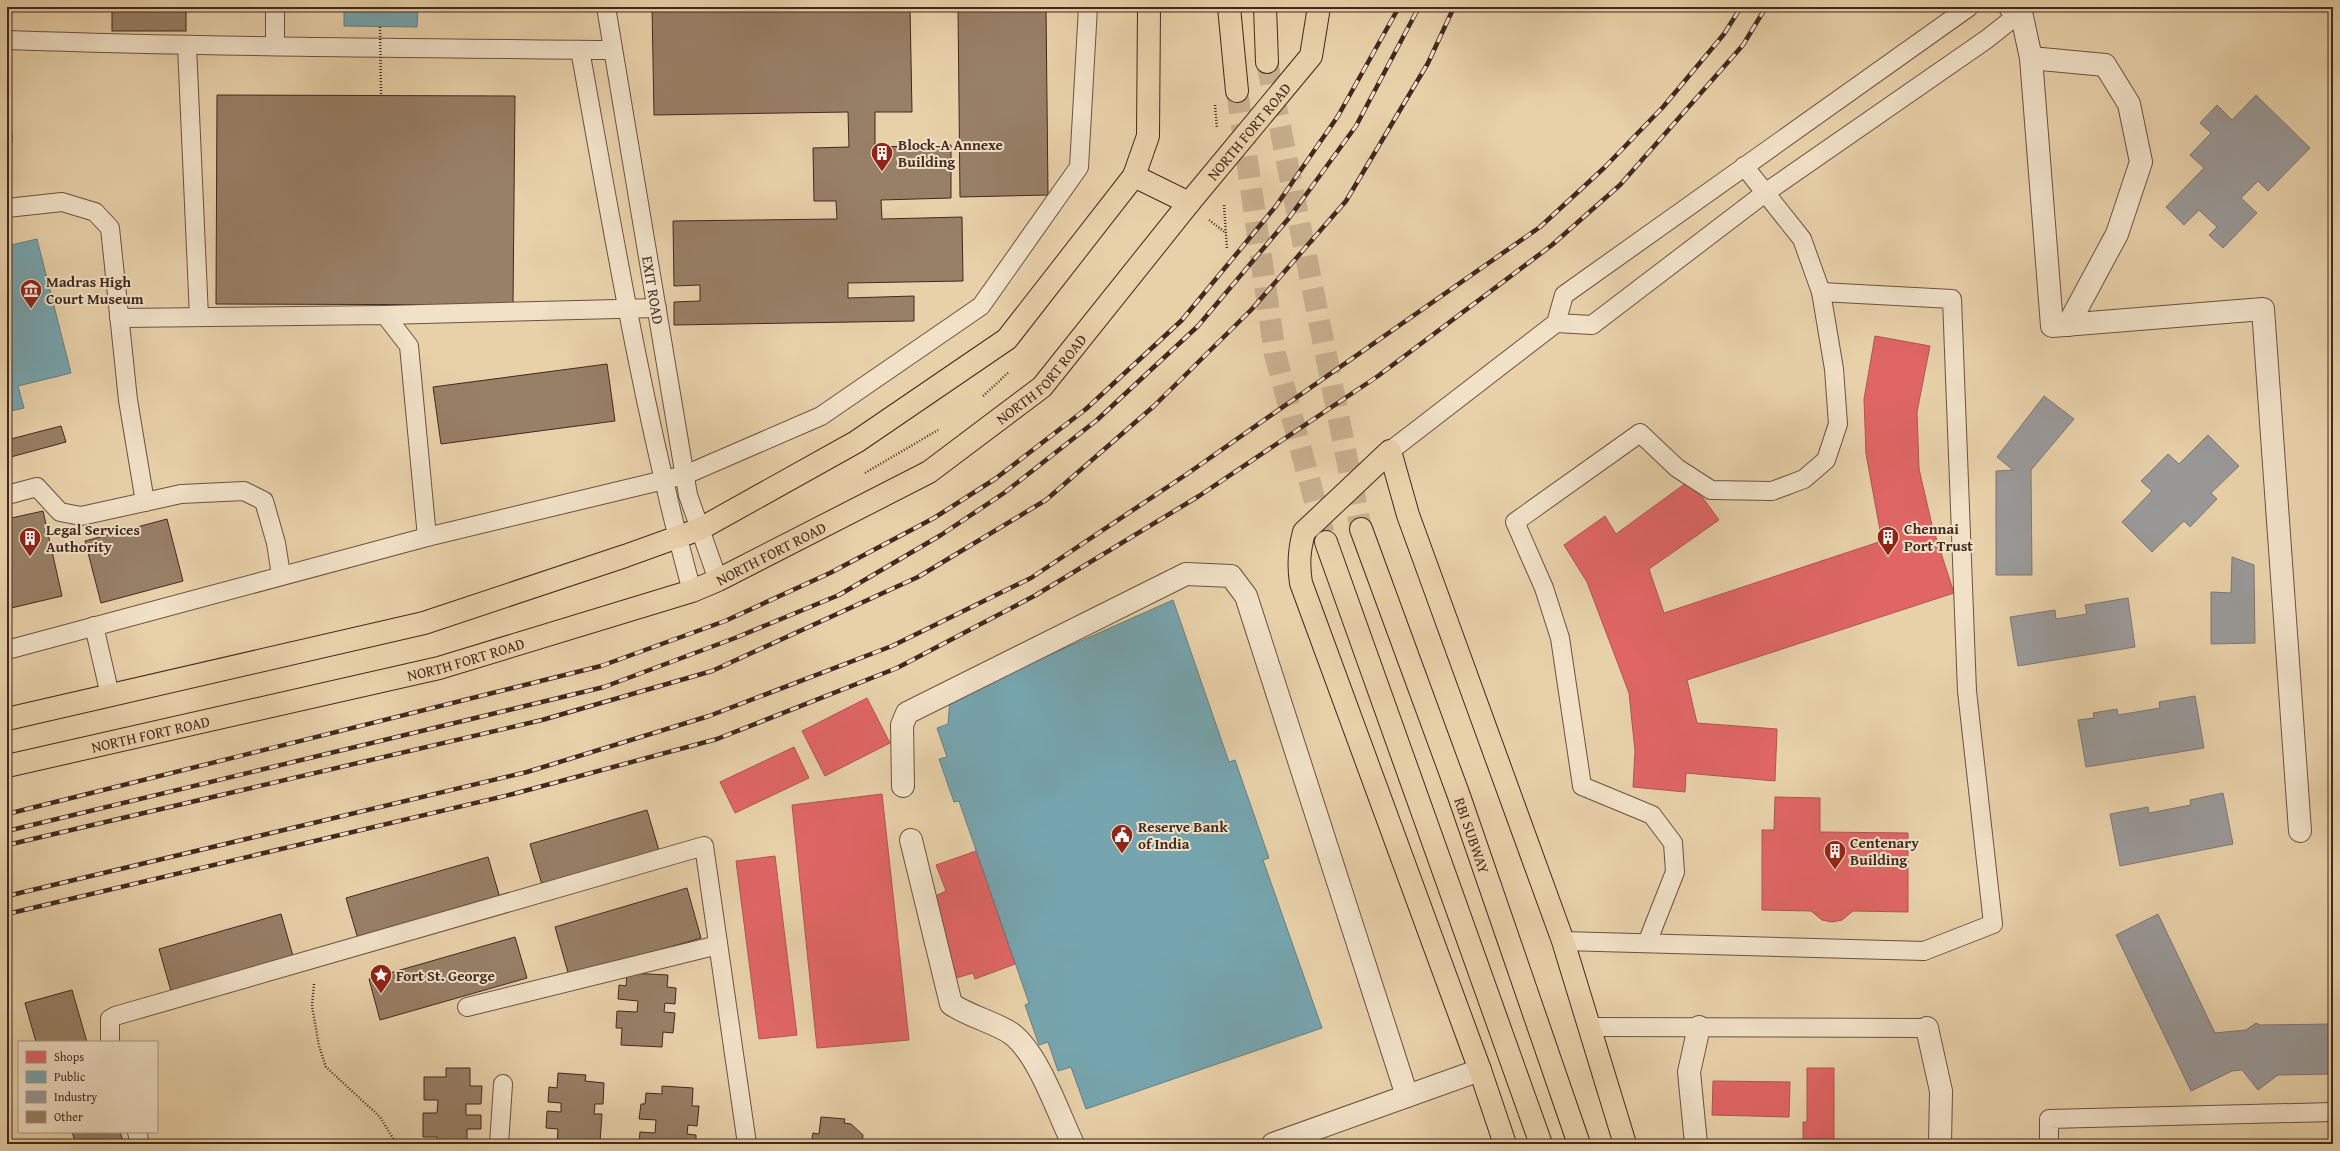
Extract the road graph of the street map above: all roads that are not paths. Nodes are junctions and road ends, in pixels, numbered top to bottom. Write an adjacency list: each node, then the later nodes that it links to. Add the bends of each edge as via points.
1 (275, 7): 11 (lane)
2 (606, 7): 14 (lane, EXIT ROAD)
3 (1088, 7): 32 (lane, via 1079,167 981,306 821,416)
4 (1149, 7): 19 (main road, via 1148,136)
5 (1229, 7): 17 (main road)
6 (1264, 7): 16 (main road)
7 (1319, 7): 21 (main road, NORTH FORT ROAD, via 1311,56)
8 (1969, 7): 18 (lane)
9 (2018, 9): 15 (street); 20 (lane, via 1987,39)
10 (7, 40): 12 (lane)
11 (275, 45): 12 (lane); 13 (lane)
12 (187, 46): 27 (lane)
13 (580, 50): 14 (lane); 25 (lane)
14 (612, 50): 24 (lane, EXIT ROAD)
15 (2031, 58): 30 (street, via 2052,326); 30 (street, via 2105,65 2129,104 2141,162 2117,234)
16 (1267, 62)
17 (1237, 91)
18 (1744, 166): 20 (lane); 29 (lane, via 1564,295)
19 (1134, 176): 21 (main road); 36 (main road, via 1007,339 856,442)
20 (1765, 193): 23 (lane, via 1802,239); 29 (lane, via 1592,325)
21 (1189, 203): 42 (main road, NORTH FORT ROAD, via 1042,387 929,472)
22 (7, 208): 28 (lane, via 62,202 95,212 110,228)
23 (1821, 292): 53 (lane, via 1834,369 1838,424 1826,460 1804,479 1772,492 1711,490 1677,468 1640,433 1515,522 1544,588 1560,638 1582,786 1652,815 1673,843 1675,872); 53 (lane, via 1952,299 1967,691 1993,924 1924,950)
24 (657, 308): 25 (lane); 32 (lane, EXIT ROAD)
25 (627, 309): 26 (lane); 33 (lane)
26 (385, 315): 27 (lane); 38 (lane, via 409,346)
27 (199, 317): 28 (lane)
28 (119, 318): 35 (lane, via 128,400)
29 (1556, 324): 31 (lane)
30 (2068, 325): 50 (street, via 2263,309)
31 (1390, 451): 52 (main road, via 1408,516); 60 (main road, via 1304,532 1298,564 1301,583)
32 (685, 475): 33 (lane); 36 (lane, EXIT ROAD, via 688,496)
33 (664, 480): 38 (lane); 39 (lane)
34 (7, 495): 35 (lane, via 37,487 60,512 81,516)
35 (145, 502): 41 (lane, via 181,494 244,491 264,501 276,543)
36 (700, 529): 39 (main road); 42 (lane, EXIT ROAD)
37 (1361, 529): 72 (main road, RBI SUBWAY, via 1457,789)
38 (428, 537): 41 (lane)
39 (678, 538): 43 (lane); 46 (main road, via 424,623)
40 (1326, 542): 71 (main road)
41 (281, 575): 44 (lane)
42 (718, 580): 43 (main road, NORTH FORT ROAD)
43 (692, 591): 48 (main road, NORTH FORT ROAD, via 439,668)
44 (94, 626): 45 (lane); 46 (lane)
45 (7, 650)
46 (110, 695): 47 (main road)
47 (7, 719)
48 (7, 766)
49 (903, 786): 62 (street, via 902,725 907,713 1186,574 1230,576 1246,596)
50 (2300, 831)
51 (911, 840): 68 (street, via 951,1004 966,1014 1012,1034 1032,1056)
52 (1563, 941): 53 (lane); 56 (main road)
53 (1647, 944)
54 (718, 945): 55 (lane); 59 (lane, via 704,846 115,1016 110,1019 108,1025); 67 (lane)
55 (467, 1008)
56 (1589, 1027): 57 (lane); 73 (main road)
57 (1699, 1027): 58 (lane); 74 (street, via 1689,1072)
58 (1927, 1028): 75 (street, via 1942,1091)
59 (110, 1041)
60 (1480, 1070): 62 (street); 70 (main road)
61 (503, 1084): 66 (lane)
62 (1407, 1096): 69 (street)
63 (2333, 1112): 76 (lane, via 2049,1119)
64 (137, 1133): 65 (lane)
65 (140, 1144)
66 (499, 1144)
67 (747, 1144)
68 (1073, 1144)
69 (1273, 1144)
70 (1505, 1144)
71 (1542, 1144)
72 (1579, 1144)
73 (1625, 1144)
74 (1696, 1144)
75 (1940, 1144)
76 (2049, 1144)

